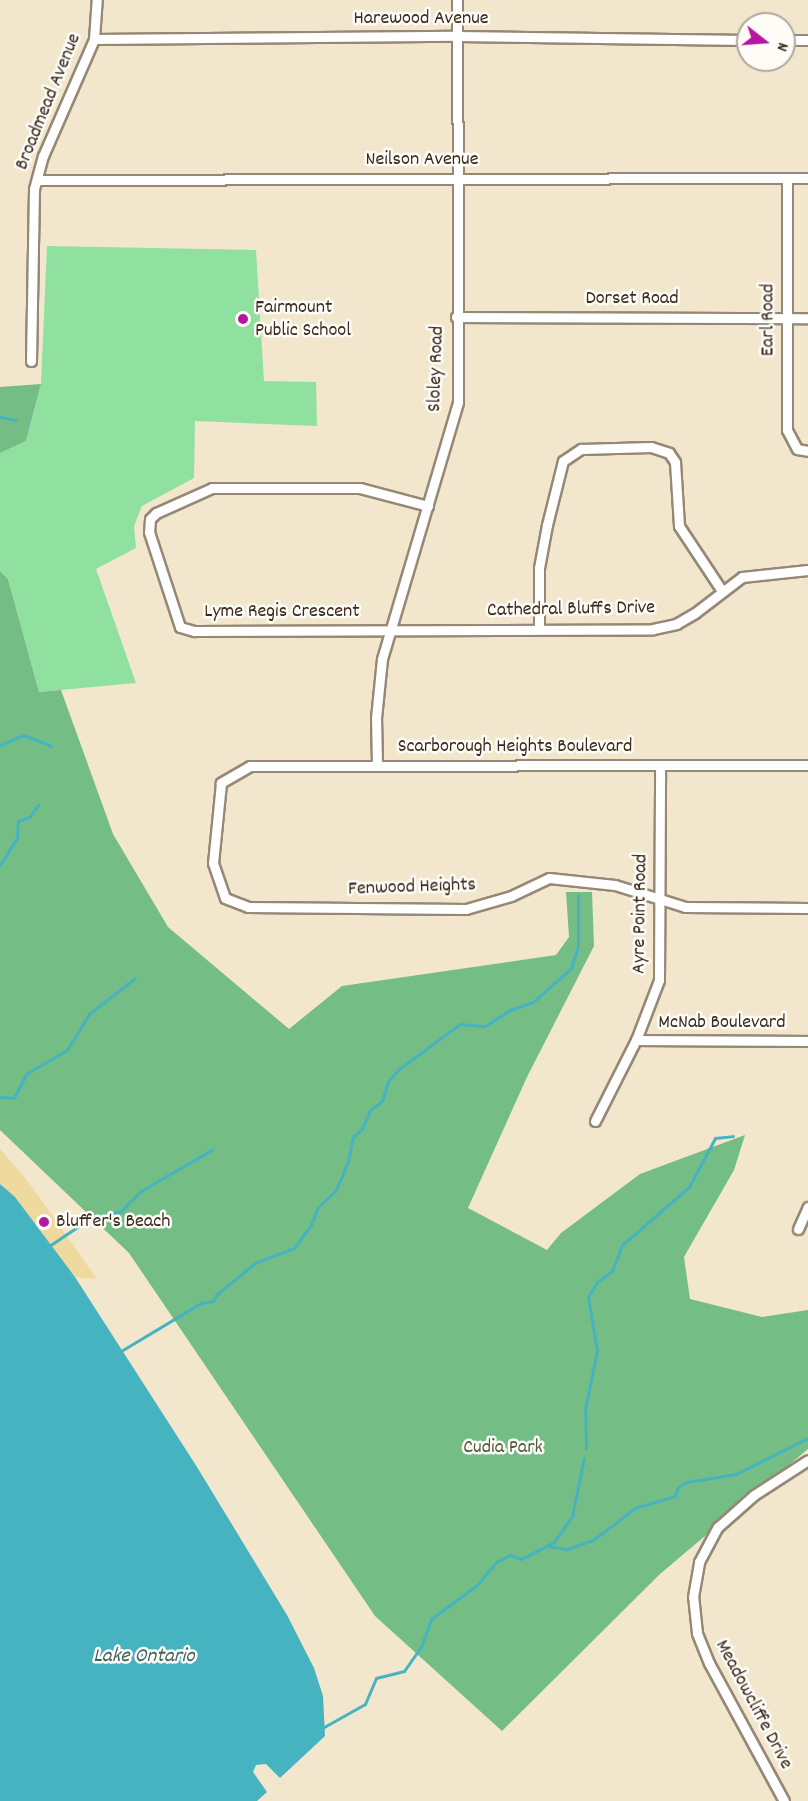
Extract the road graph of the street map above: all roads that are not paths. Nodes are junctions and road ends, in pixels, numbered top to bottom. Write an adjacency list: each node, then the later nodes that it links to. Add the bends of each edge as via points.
1 (97, 0): 4 (street, Broadmead Avenue)
2 (457, 0): 3 (street, Sloley Road)
3 (457, 36): 4 (street, Harewood Avenue); 5 (street, Harewood Avenue); 6 (street, Sloley Road)
4 (94, 39): 9 (street, Broadmead Avenue)
5 (736, 40)
6 (457, 177): 7 (street, Neilson Avenue); 9 (street, Neilson Avenue); 10 (street, Sloley Road)
7 (786, 178): 8 (street, Neilson Avenue); 11 (street, Earl Road)
8 (808, 178)
9 (37, 180): 13 (street, Broadmead Avenue, via 30,213)
10 (456, 317): 11 (street, Dorset Road); 15 (street, Sloley Road, via 456,411)
11 (787, 318): 12 (street, Dorset Road); 14 (street, Earl Road, via 787,430 797,449)
12 (808, 318)
13 (31, 361)
14 (808, 451)
15 (428, 506): 18 (street, Sloley Road); 18 (street, Lyme Regis Crescent, via 360,488 212,488 150,519 153,548 180,627 194,631)
16 (808, 570): 17 (street, Cathedral Bluffs Drive, via 742,577)
17 (722, 591): 19 (street, Cathedral Bluffs Drive, via 676,624 653,629); 19 (street, via 679,526 675,462 669,453 651,447 581,449 572,451 562,461 547,525 539,568)
18 (391, 629): 19 (street, Cathedral Bluffs Drive); 20 (street, Sloley Road, via 378,691)
19 (539, 629)
20 (377, 764): 22 (street, Scarborough Heights Boulevard); 23 (street, Scarborough Heights Boulevard, via 250,766 225,778 219,789 213,863)
21 (808, 765): 22 (street, Scarborough Heights Boulevard)
22 (660, 766): 24 (street, Ayre Point Road)
23 (225, 898): 24 (street, Fenwood Heights, via 239,905 266,908 466,909 511,896 549,878 615,885)
24 (661, 902): 25 (street, Fenwood Heights, via 706,909); 26 (street, Ayre Point Road, via 659,980)
25 (808, 908)
26 (636, 1040): 27 (street, McNab Boulevard); 28 (street, Ayre Point Road)
27 (808, 1041)
28 (595, 1121)
29 (808, 1207): 30 (street)
30 (798, 1229)
31 (808, 1460): 32 (street, Meadowcliffe Drive, via 754,1495 718,1527 699,1563 693,1597 697,1633 705,1654)
32 (784, 1801)

